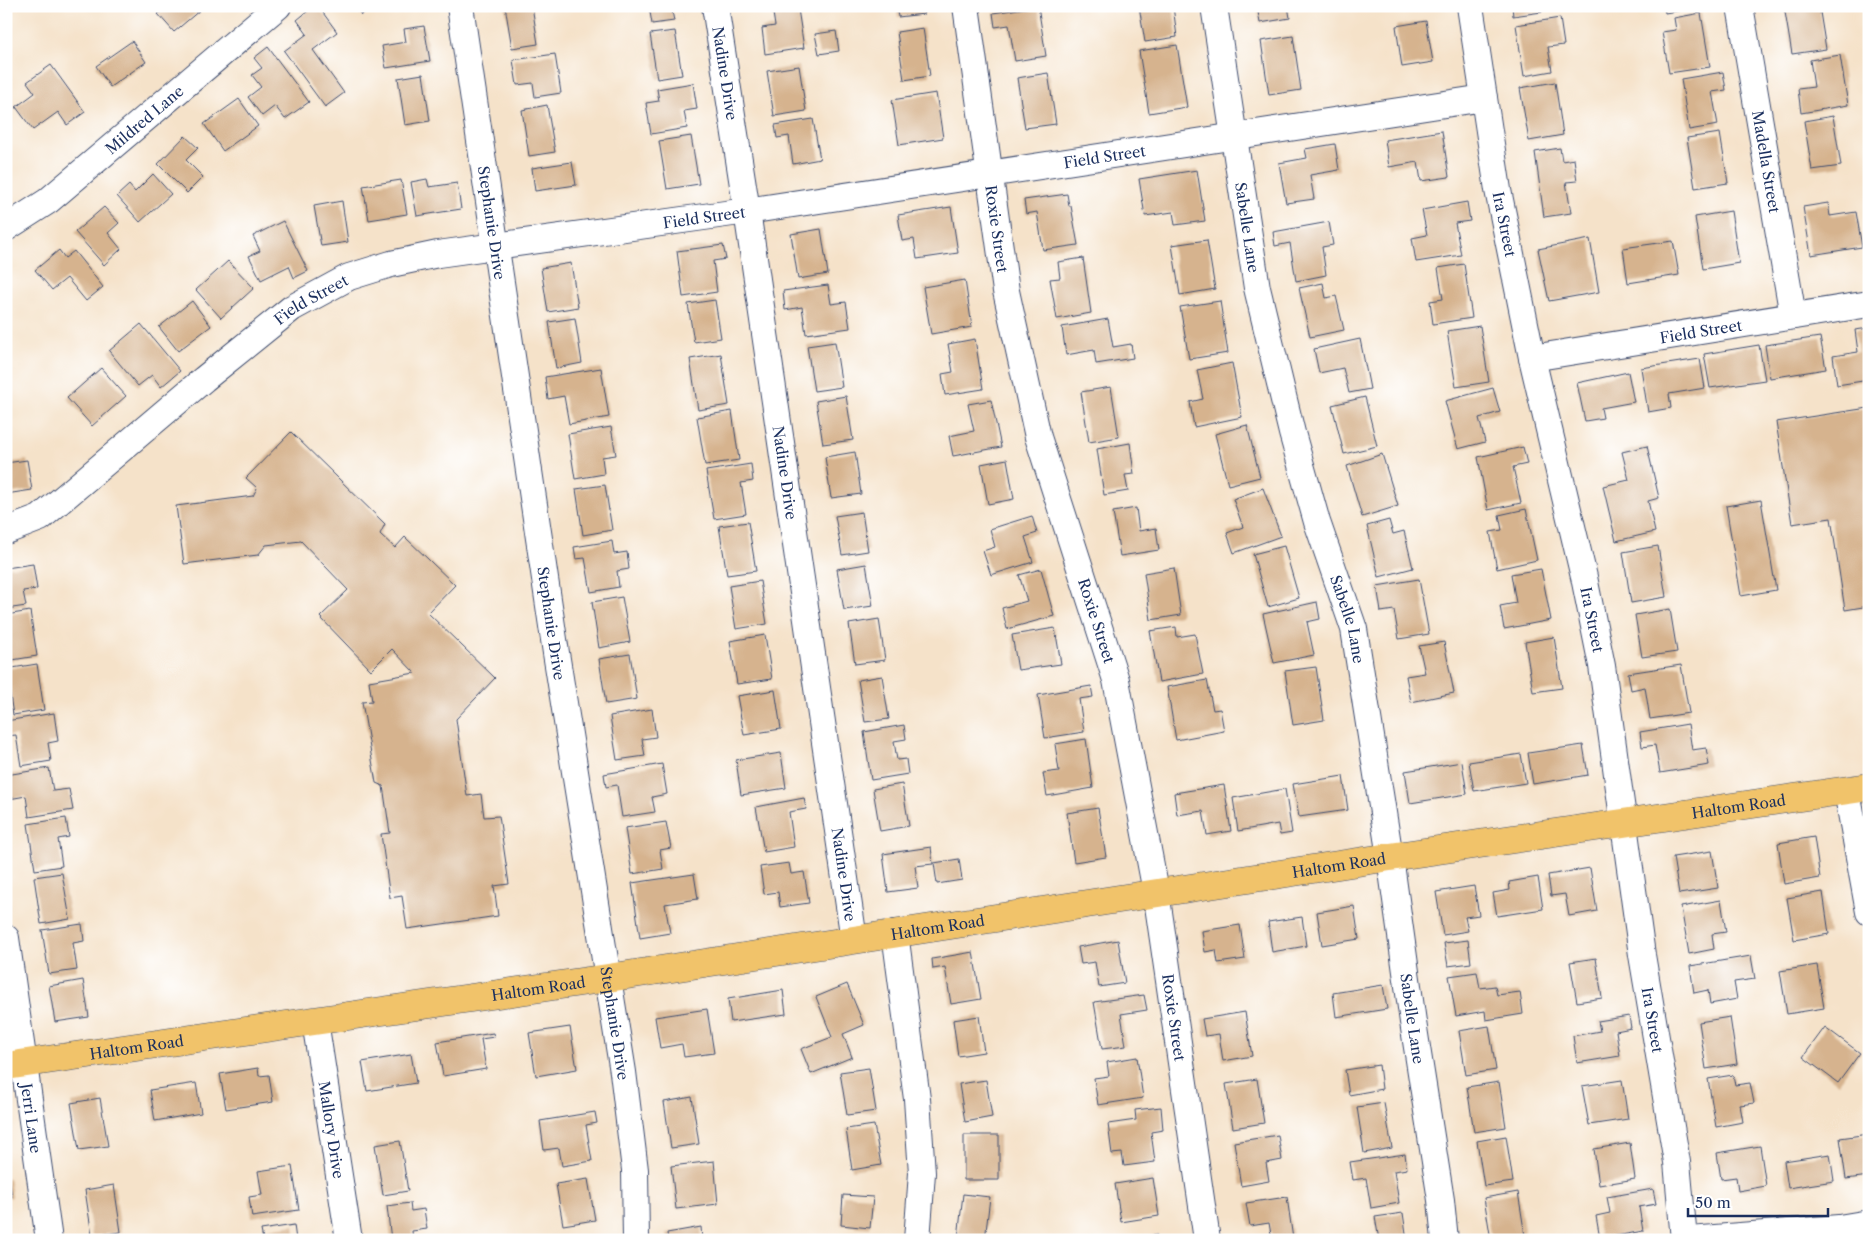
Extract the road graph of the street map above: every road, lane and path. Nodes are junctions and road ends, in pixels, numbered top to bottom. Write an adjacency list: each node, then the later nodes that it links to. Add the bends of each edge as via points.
1 (278, 6): 12 (street, Mildred Lane, via 48,202)
2 (460, 6): 13 (street, Stephanie Drive)
3 (714, 6): 11 (street, Nadine Drive)
4 (966, 6): 10 (street, Roxie Street)
5 (1214, 6): 9 (street, Sabelle Lane)
6 (1470, 6): 8 (street, Ira Street)
7 (1740, 6): 15 (street, Madella Street)
8 (1484, 98): 9 (street, Field Street); 16 (street, Ira Street, via 1498,190)
9 (1234, 136): 10 (street, Field Street); 20 (street, Sabelle Lane, via 1257,288 1268,337 1317,522 1354,629)
10 (990, 173): 11 (street, Field Street); 21 (street, Roxie Street, via 1006,291 1038,438 1116,680)
11 (747, 211): 13 (street, Field Street); 25 (street, Nadine Drive)
12 (6, 228)
13 (496, 246): 17 (street, Field Street, via 438,254 349,276 292,308 40,518); 26 (street, Stephanie Drive)
14 (1869, 304): 15 (street, Field Street)
15 (1793, 316): 16 (street, Field Street)
16 (1532, 358): 19 (street, Ira Street, via 1584,577 1600,658)
17 (6, 531)
18 (1858, 789): 19 (main road, Haltom Road); 22 (street)
19 (1624, 822): 20 (main road, Haltom Road); 36 (street, Ira Street, via 1642,955 1677,1162)
20 (1390, 857): 21 (main road, Haltom Road); 35 (street, Sabelle Lane)
21 (1156, 892): 23 (main road, Haltom Road); 34 (street, Roxie Street)
22 (1869, 912)
23 (895, 933): 25 (main road, Haltom Road); 33 (street, via 917,1099 922,1173)
24 (6, 938): 28 (street, Jerri Lane)
25 (854, 940): 26 (main road, Haltom Road)
26 (608, 978): 27 (main road, Haltom Road); 32 (street, Stephanie Drive, via 635,1170)
27 (315, 1021): 28 (main road, Haltom Road); 31 (street, Mallory Drive)
28 (15, 1064): 30 (street, Jerri Lane)
29 (1869, 1223): 37 (street)
30 (49, 1240)
31 (349, 1240)
32 (636, 1240)
33 (916, 1240)
34 (1207, 1240)
35 (1445, 1240)
36 (1684, 1240)
37 (1690, 1240)

